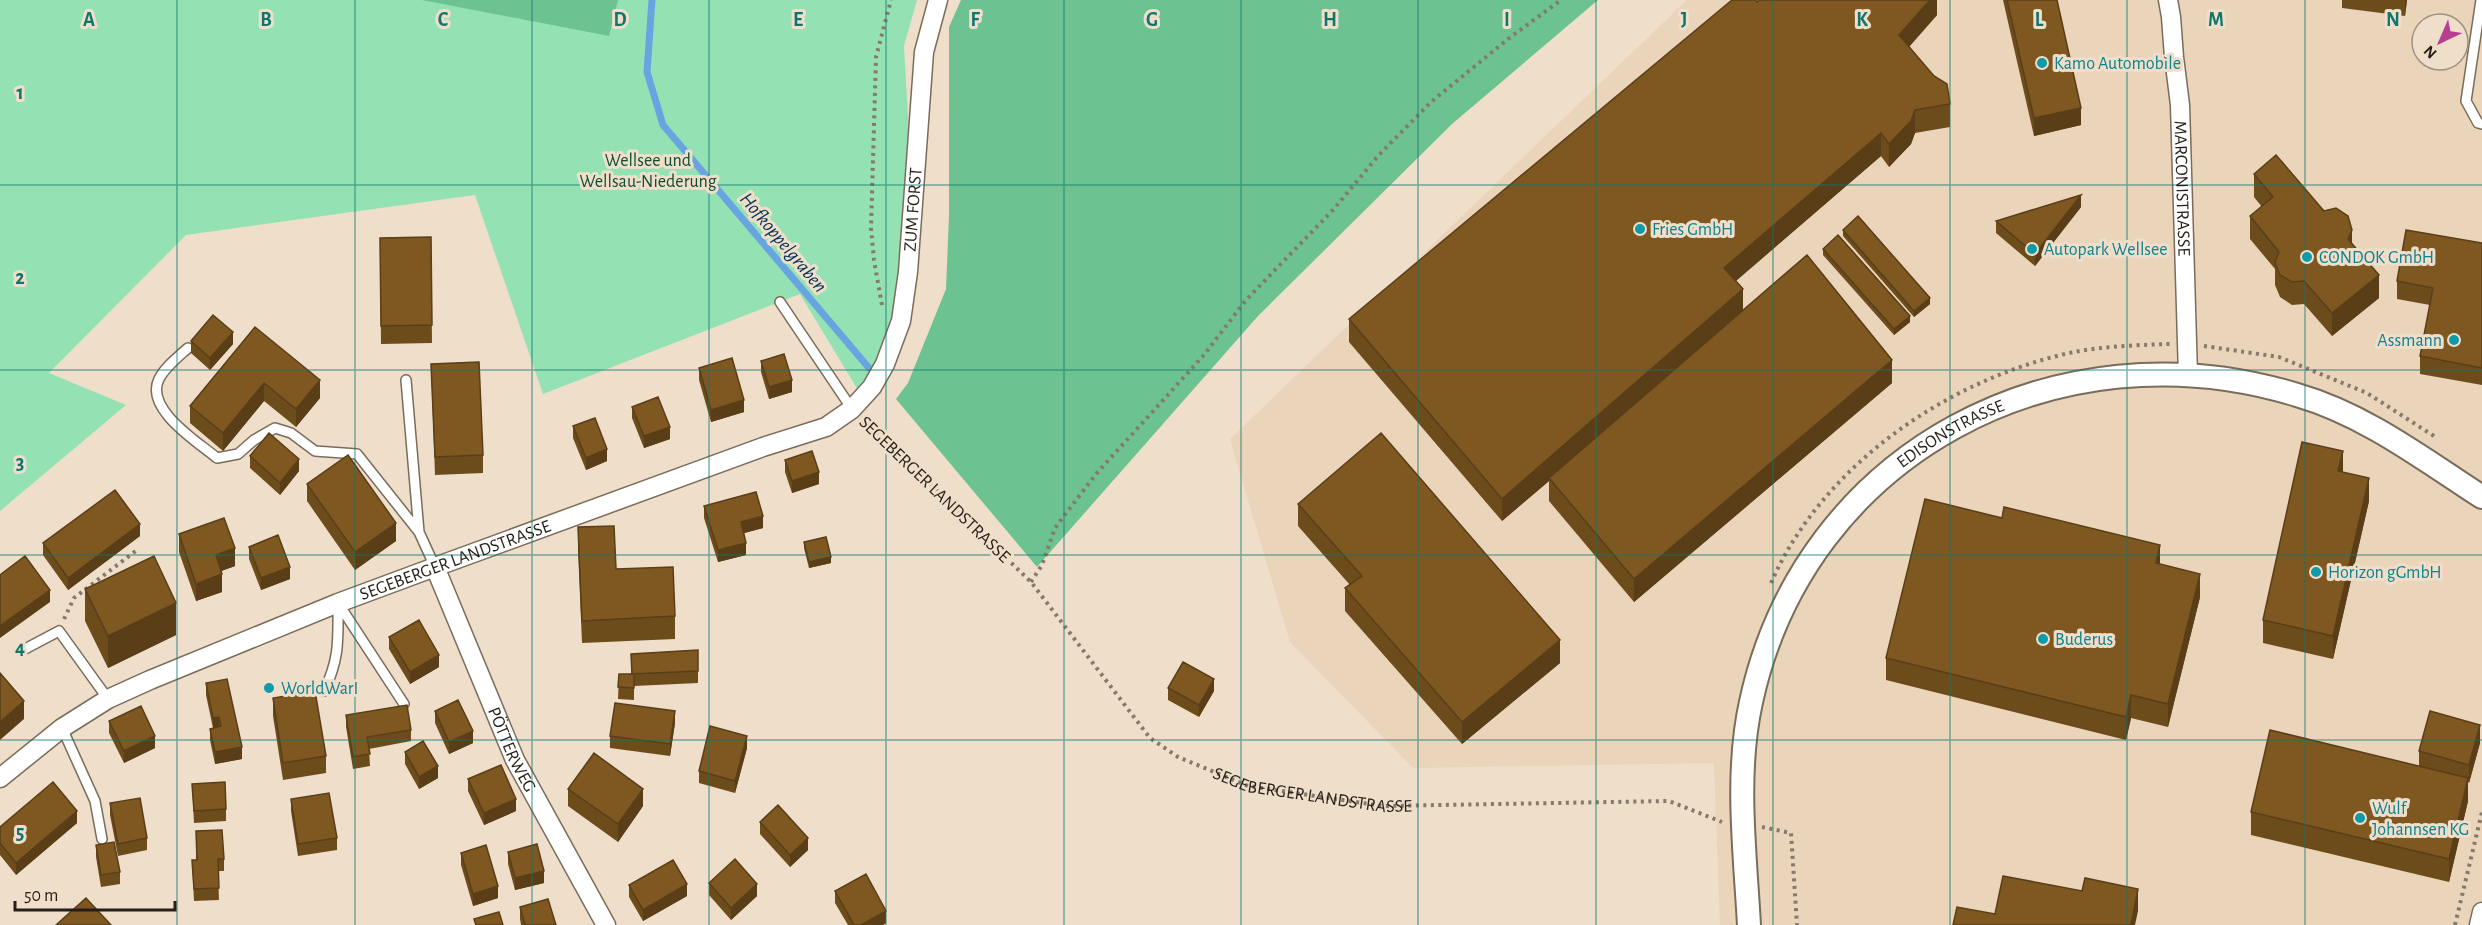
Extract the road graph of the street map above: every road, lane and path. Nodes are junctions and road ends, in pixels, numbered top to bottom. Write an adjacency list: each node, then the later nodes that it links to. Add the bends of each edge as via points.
1 (891, 0): 8 (path, via 876,57 871,228)
2 (938, 0): 13 (street, ZUM FORST, via 924,52 901,321 885,364 872,387)
3 (1561, 0): 19 (path, via 1431,102 1246,300 1204,355 1096,474 1067,512 1055,528 1042,565)
4 (2168, 0): 9 (street, MARCONISTRASSE, via 2180,105)
5 (2481, 0): 6 (lane, via 2466,101)
6 (2482, 124)
7 (780, 302): 13 (lane)
8 (884, 311)
9 (2188, 344): 11 (street, MARCONISTRASSE); 14 (path, via 2279,357 2367,393); 20 (path, via 2075,352 2024,366 1932,409 1889,438 1825,499 1780,563)
10 (188, 348): 16 (lane, via 159,379 158,402 170,419 217,458 238,454 275,428 291,433 315,451 357,454)
11 (2188, 376): 15 (street, EDISONSTRASSE, via 2265,386 2343,411); 32 (street, EDISONSTRASSE, via 2099,380 2001,404 1942,432 1863,494 1805,568 1768,645 1748,719)
12 (406, 380): 16 (lane)
13 (852, 409): 18 (street, SEGEBERGER LANDSTRASSE, via 826,427); 19 (path, SEGEBERGER LANDSTRASSE)
14 (2446, 444)
15 (2482, 498)
16 (419, 532): 18 (lane)
17 (137, 550): 22 (path, via 74,598)
18 (435, 567): 21 (street, SEGEBERGER LANDSTRASSE); 36 (street, PÖTTERWEG, via 515,759)
19 (1031, 582): 31 (path, SEGEBERGER LANDSTRASSE, via 1150,738 1178,757 1248,786 1383,806 1669,801)
20 (1768, 591)
21 (338, 603): 24 (lane, via 338,652); 25 (street, SEGEBERGER LANDSTRASSE); 26 (lane)
22 (59, 631): 23 (lane); 25 (lane)
23 (25, 649)
24 (324, 691)
25 (108, 699): 27 (street, SEGEBERGER LANDSTRASSE)
26 (404, 704)
27 (62, 728): 28 (street, SEGEBERGER LANDSTRASSE); 34 (lane, via 95,801)
28 (0, 778)
29 (1720, 810): 31 (path)
30 (2482, 812): 39 (path)
31 (1721, 822): 32 (path, SEGEBERGER LANDSTRASSE); 33 (path)
32 (1744, 823): 37 (street, EDISONSTRASSE); 38 (path, SEGEBERGER LANDSTRASSE, via 1791,833)
33 (1721, 833)
34 (102, 839)
35 (2482, 912): 40 (street)
36 (606, 925)
37 (1749, 925)
38 (1797, 925)
39 (2455, 925)
40 (2479, 925)

